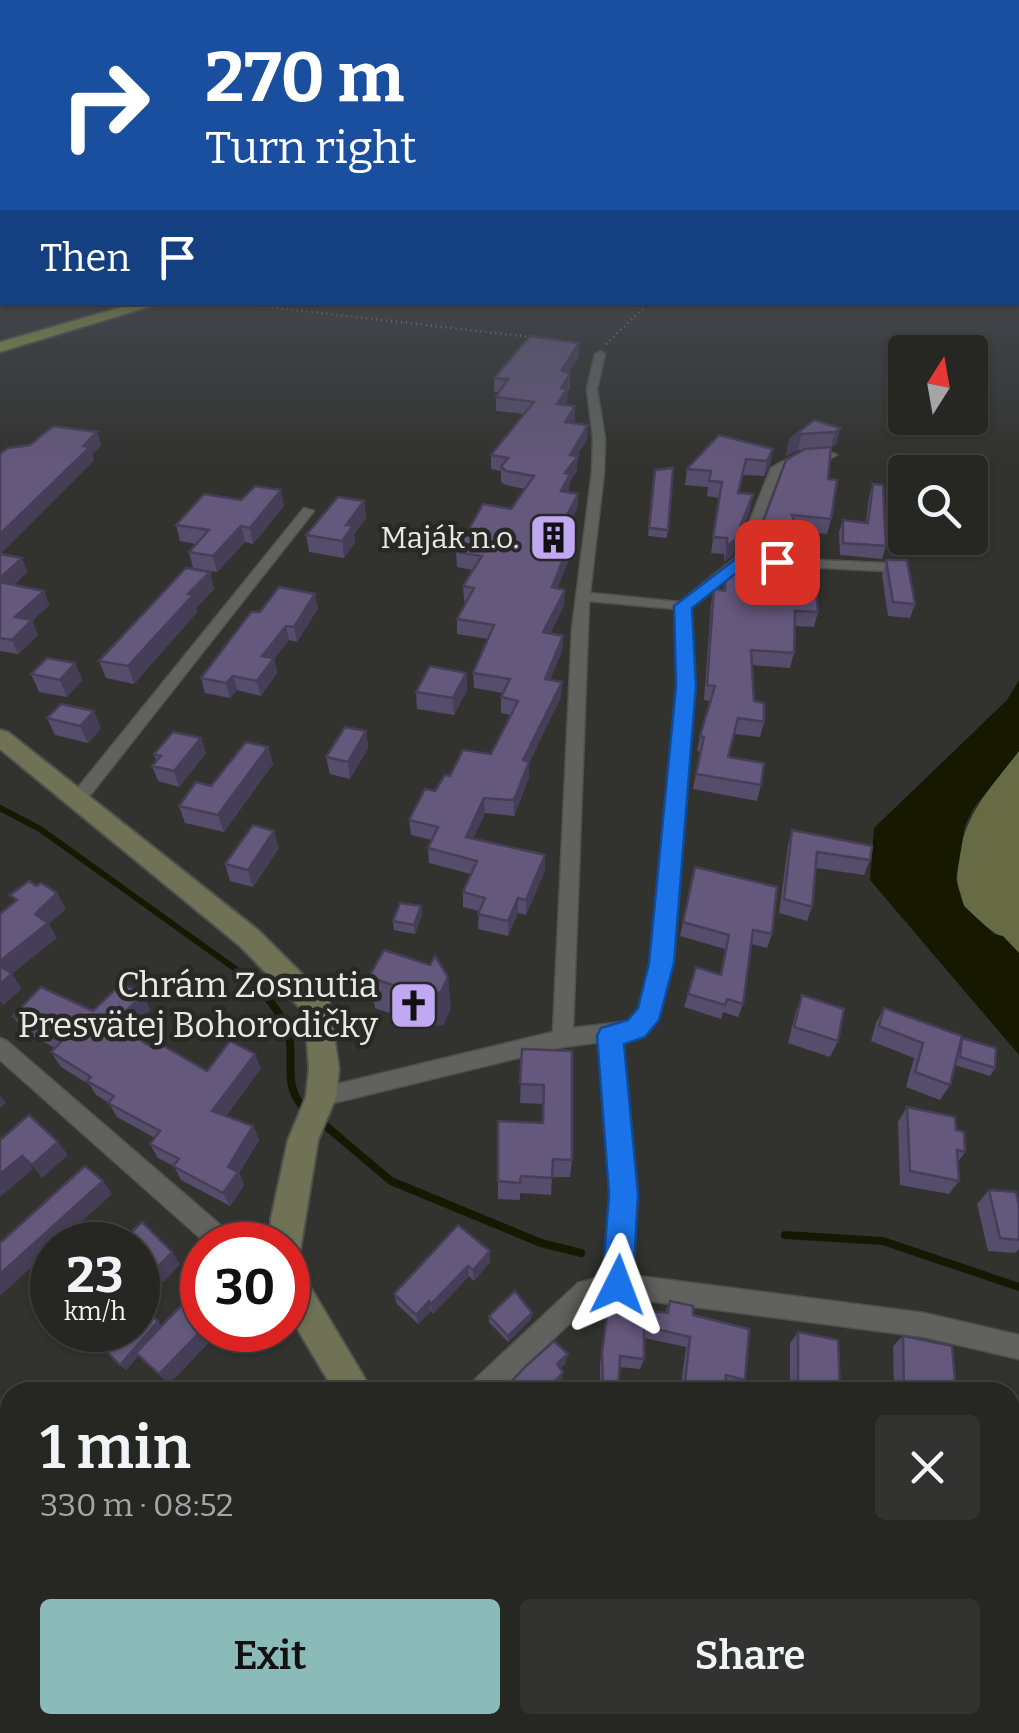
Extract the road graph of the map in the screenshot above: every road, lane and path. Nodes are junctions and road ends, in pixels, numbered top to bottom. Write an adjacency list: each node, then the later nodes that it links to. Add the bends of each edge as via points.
1 (116, 305): 5 (highway)
2 (147, 305): 6 (highway)
3 (252, 305): 7 (path, via 505,331)
4 (647, 305): 7 (path)
5 (0, 338)
6 (0, 347)
7 (602, 351): 12 (street, via 592,389 599,455)
8 (831, 456): 13 (street, via 798,458 775,470 750,561)
9 (308, 511): 15 (street)
10 (777, 562): 11 (street)
11 (884, 568)
12 (583, 596): 13 (street); 17 (street)
13 (683, 606): 16 (street, via 686,686 661,963 650,1013 636,1030)
14 (0, 737): 15 (street)
15 (78, 799): 19 (street, via 249,938 320,1009)
16 (610, 1036): 17 (street); 22 (street, via 623,1194)
17 (563, 1038): 19 (street)
18 (0, 1047): 20 (street)
19 (321, 1097): 21 (street, via 303,1140)
20 (199, 1222)
21 (287, 1222)
22 (618, 1285): 24 (street, via 924,1325); 26 (street, via 586,1292)
23 (310, 1318): 25 (street)
24 (1019, 1347)
25 (349, 1382)
26 (491, 1382)

